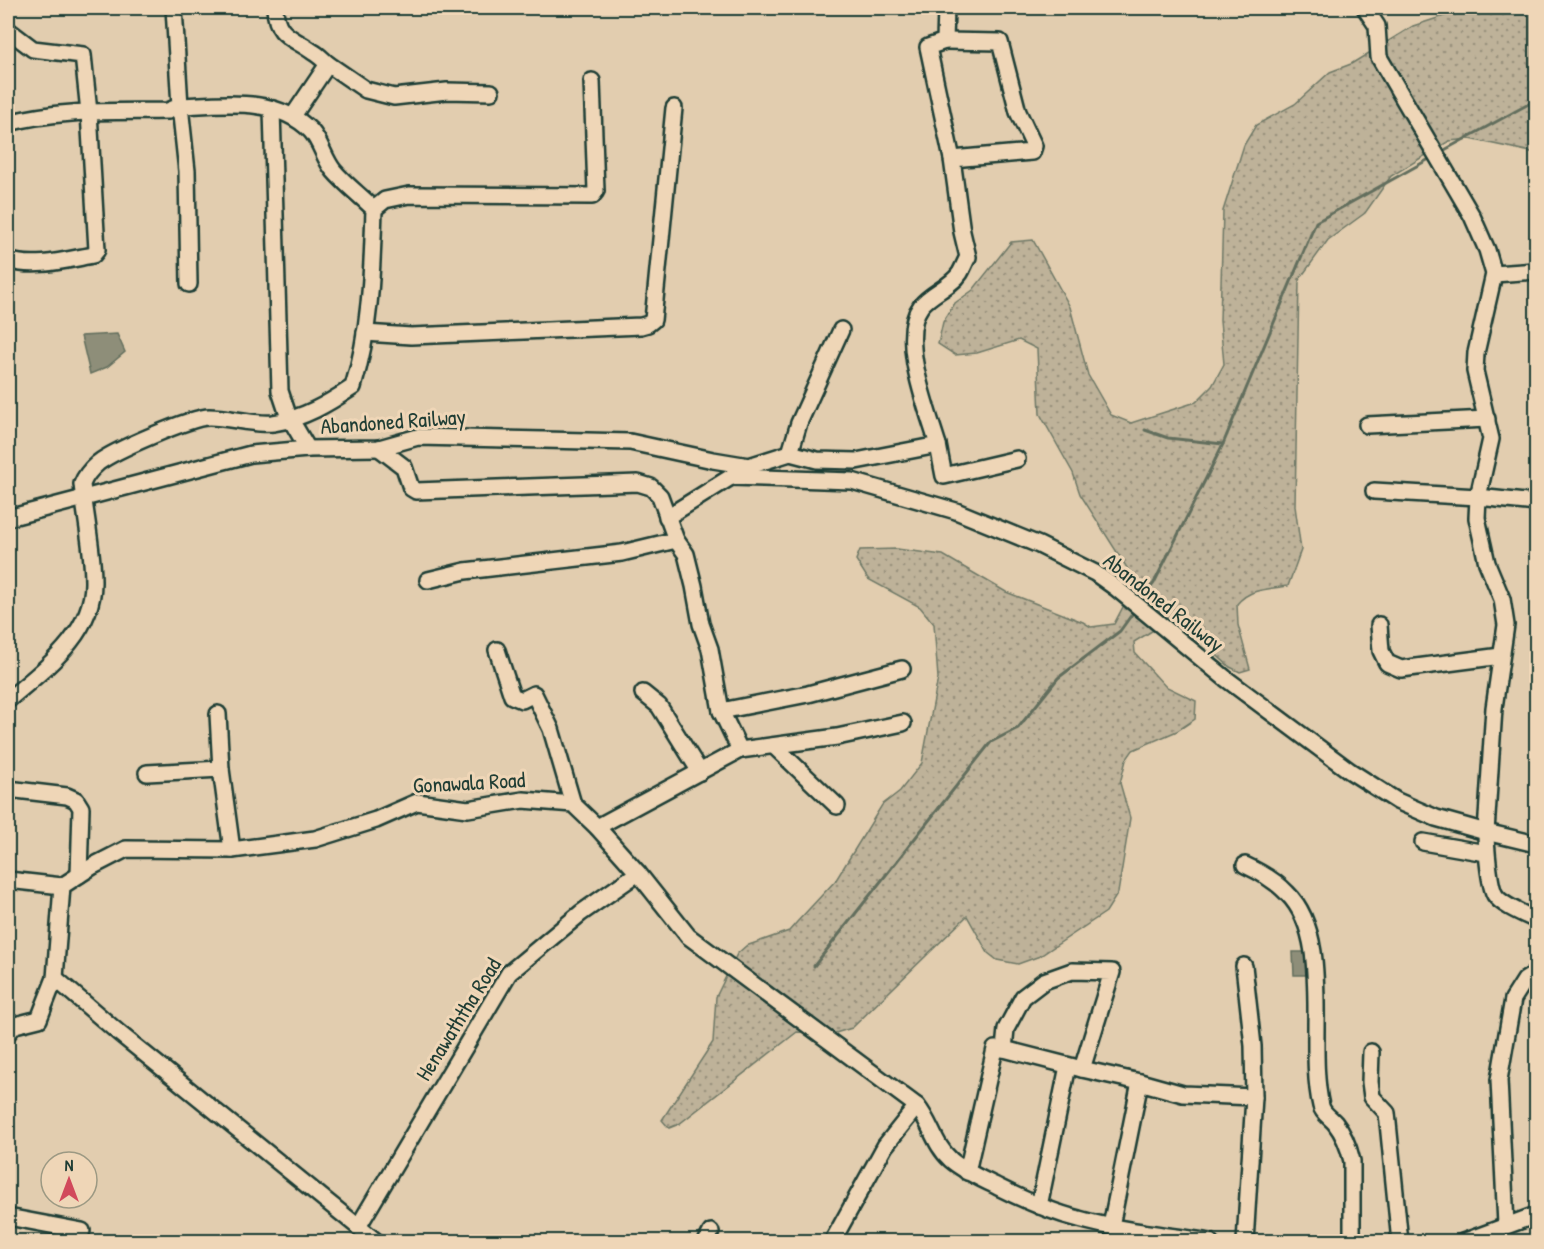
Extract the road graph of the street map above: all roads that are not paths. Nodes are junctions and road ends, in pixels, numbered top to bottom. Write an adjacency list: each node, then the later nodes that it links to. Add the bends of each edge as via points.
1 (174, 8): 10 (street)
2 (275, 8): 7 (street, via 278,27)
3 (946, 8): 6 (street)
4 (1365, 8): 20 (street, via 1377,26 1379,57 1472,216)
5 (8, 30): 13 (street, via 33,49 83,55)
6 (945, 41): 16 (street, via 928,47); 16 (street, via 1000,42 1018,112 1034,146 1032,152)
7 (328, 64): 9 (street, via 366,90 394,97 447,91); 14 (street)
8 (592, 81): 17 (street, via 596,191 592,196 409,195 385,200)
9 (491, 92)
10 (180, 106): 12 (street, via 238,103); 13 (street, via 168,111); 21 (street, via 187,171)
11 (674, 108): 23 (street, via 652,320 648,324 411,336)
12 (272, 109): 14 (street); 24 (street, via 280,391)
13 (89, 112): 15 (street, via 37,116); 18 (street, via 97,250 93,255 52,262)
14 (293, 116): 17 (street, via 312,132 333,170)
15 (8, 123)
16 (952, 159): 27 (street, via 968,256 959,274 921,306 912,325 916,367)
17 (374, 208): 23 (street, via 371,298)
18 (8, 260)
19 (1536, 271): 20 (street)
20 (1494, 274): 25 (street, via 1475,371)
21 (189, 284)
22 (841, 330): 30 (street, via 799,423)
23 (365, 333): 24 (street, via 353,387 311,412)
24 (290, 419): 29 (street); 35 (street, via 272,423 207,417 173,428 99,462 84,477)
25 (1487, 419): 26 (street); 36 (street, via 1491,439)
26 (1367, 425)
27 (938, 445): 30 (street, via 856,461 817,460); 31 (street, via 944,476)
28 (379, 448): 29 (street, Abandoned Railway); 32 (street, Abandoned Railway, via 418,437 630,442); 38 (street, via 404,466 411,488 416,491 638,483 651,487 660,496)
29 (308, 449): 35 (street, Abandoned Railway, via 251,454)
30 (790, 453): 32 (street, Abandoned Railway)
31 (1017, 459)
32 (749, 466): 33 (street)
33 (731, 477): 38 (street); 60 (street, Abandoned Railway, via 852,481 956,511 1039,545 1116,588 1225,678 1350,771 1397,801 1436,818)
34 (1374, 491): 36 (street)
35 (84, 497): 39 (street, Abandoned Railway); 47 (street, via 94,582 88,615 59,656)
36 (1478, 497): 37 (street); 44 (street, via 1477,518 1487,563 1505,616)
37 (1536, 503)
38 (667, 517): 40 (street)
39 (8, 518)
40 (676, 540): 41 (street, via 622,553 465,571); 48 (street, via 686,554)
41 (428, 580)
42 (1379, 625): 44 (street, via 1387,663 1401,669)
43 (497, 650): 57 (street, via 512,696 522,700 534,694 551,729)
44 (1501, 656): 60 (street)
45 (902, 669): 48 (street, via 808,694)
46 (643, 693): 54 (street, via 659,706)
47 (8, 700)
48 (721, 711): 52 (street)
49 (218, 714): 53 (street)
50 (903, 723): 51 (street)
51 (774, 746): 52 (street); 58 (street)
52 (740, 750): 54 (street)
53 (221, 769): 55 (street); 63 (street)
54 (700, 772): 59 (street)
55 (147, 773)
56 (8, 789): 67 (street, via 76,800 81,808)
57 (573, 804): 59 (street); 63 (street, Gonawala Road, via 523,800 468,809 417,802 315,839)
58 (837, 806)
59 (597, 827): 66 (street)
60 (1486, 832): 62 (street, Abandoned Railway); 64 (street)
61 (1423, 842): 64 (street)
62 (1536, 844)
63 (232, 850): 67 (street, Gonawala Road, via 126,849)
64 (1486, 853): 70 (street, via 1495,895)
65 (1245, 865): 93 (street, via 1288,893 1307,921 1312,938 1318,1084 1324,1113 1336,1124 1350,1150)
66 (638, 873): 80 (street, via 688,936); 86 (street, Henawaththa Road, via 581,913 509,973)
67 (79, 875): 69 (street, Gonawala Road)
68 (8, 880): 69 (street)
69 (62, 886): 73 (street)
70 (1536, 920)
71 (1244, 966): 79 (street)
72 (1536, 973): 85 (street, via 1525,980 1513,999 1499,1080)
73 (55, 978): 74 (street, via 39,1019 15,1025); 86 (street)
74 (8, 1033)
75 (1004, 1049): 77 (street); 77 (street, via 1006,1029 1023,997 1044,981 1072,970 1112,972); 81 (street, via 995,1049)
76 (1371, 1052): 94 (street, via 1372,1098 1387,1113)
77 (1075, 1068): 78 (street); 82 (street)
78 (1140, 1082): 79 (street, via 1183,1094); 87 (street)
79 (1254, 1097): 92 (street)
80 (916, 1106): 81 (street, via 940,1147); 90 (street, via 885,1146)
81 (967, 1172): 82 (street)
82 (1039, 1206): 87 (street)
83 (1536, 1215): 85 (street)
84 (8, 1216): 88 (street)
85 (1506, 1225): 95 (street)
86 (358, 1227): 89 (street)
87 (1112, 1227): 91 (street)
88 (82, 1230)
89 (377, 1242)
90 (832, 1242)
91 (1210, 1242)
92 (1245, 1242)
93 (1352, 1242)
94 (1400, 1242)
95 (1463, 1242)

